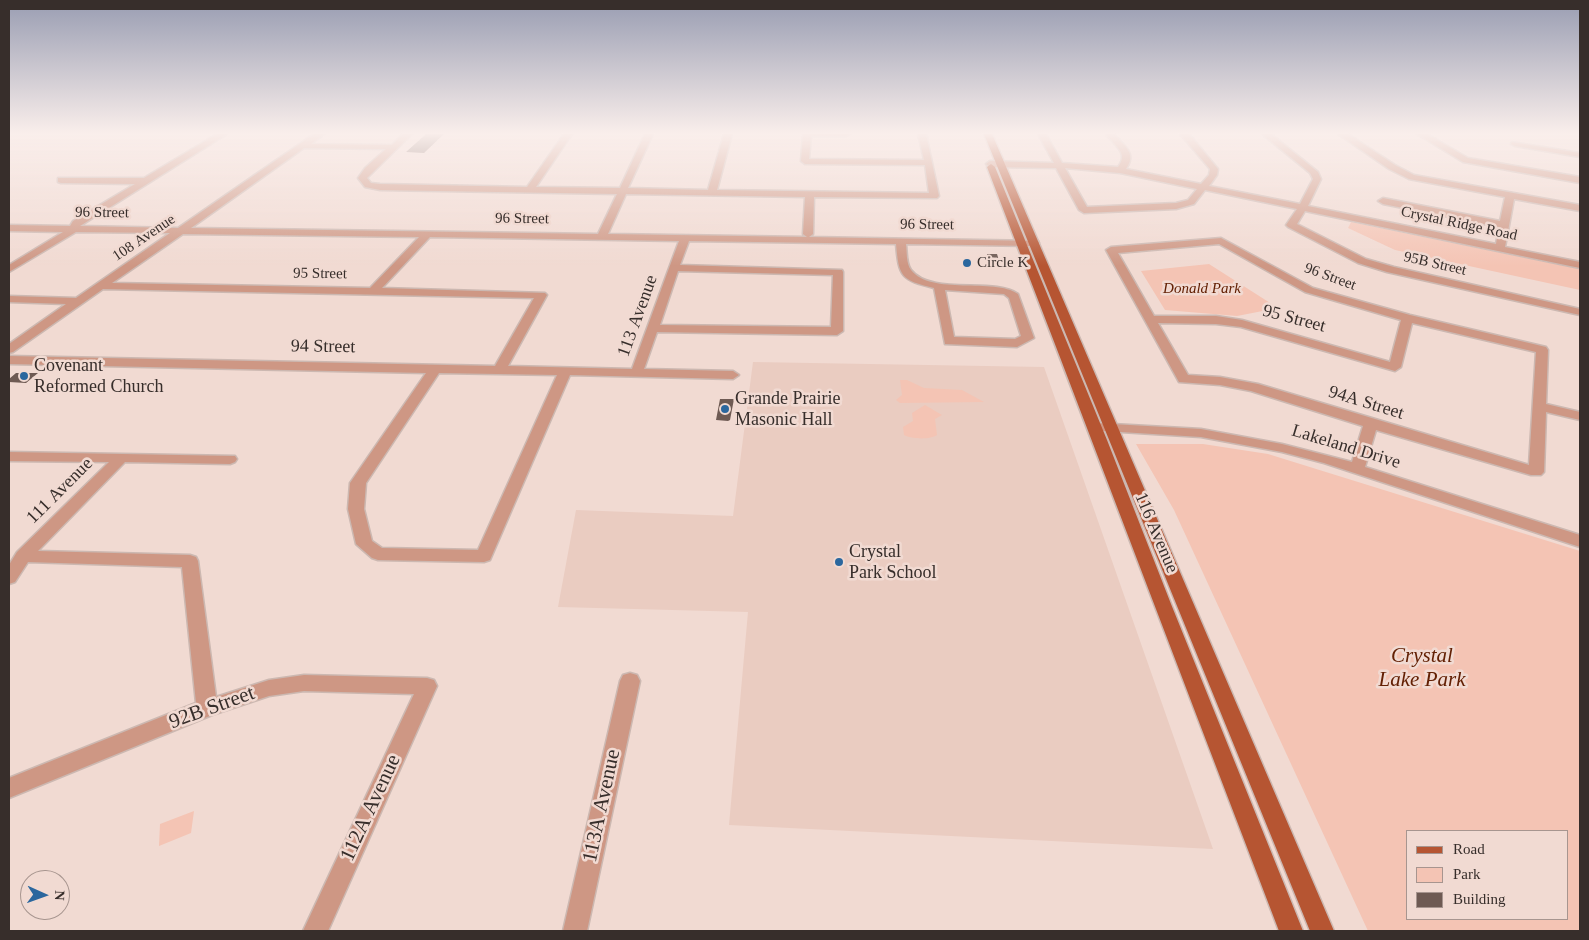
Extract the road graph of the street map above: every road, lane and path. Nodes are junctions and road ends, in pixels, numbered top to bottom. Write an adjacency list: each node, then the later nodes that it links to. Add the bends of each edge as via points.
1 (150, 178): 16 (street)
2 (257, 178): 30 (street, 108 Avenue)
3 (362, 178): 18 (street, via 368,185 380,187)
4 (537, 178): 18 (street)
5 (629, 178): 19 (street)
6 (716, 178): 20 (street)
7 (931, 178): 21 (street, via 934,196)
8 (995, 178): 36 (main road, 116 Avenue)
9 (1006, 178): 37 (main road, 116 Avenue)
10 (1067, 178): 17 (street, via 1084,210 1176,206 1191,202)
11 (1161, 178): 17 (street, Crystal Ridge Road)
12 (1210, 178): 17 (street)
13 (1316, 178): 24 (street)
14 (1417, 178): 22 (street)
15 (61, 180): 16 (street)
16 (145, 181): 28 (street, via 76,222)
17 (1203, 186): 24 (street, Crystal Ridge Road)
18 (529, 190): 19 (street)
19 (622, 192): 20 (street); 33 (street)
20 (712, 193): 21 (street)
21 (810, 194): 32 (street)
22 (1510, 195): 25 (street); 26 (street)
23 (1383, 201): 26 (street)
24 (1303, 207): 39 (street, Crystal Ridge Road); 48 (street, 95B Street, via 1291,225 1362,261)
25 (1580, 208)
26 (1505, 225): 39 (street)
27 (9, 228): 28 (street, 96 Street)
28 (74, 229): 29 (street, 96 Street); 42 (street)
29 (152, 230): 30 (street, 96 Street); 38 (street, via 162,234)
30 (183, 230): 31 (street, 96 Street); 38 (street, 108 Avenue)
31 (427, 234): 33 (street, 96 Street); 45 (street)
32 (808, 234)
33 (602, 236): 34 (street, 96 Street)
34 (684, 237): 35 (street, 96 Street); 41 (street, 113 Avenue)
35 (900, 240): 36 (street, 96 Street); 44 (street, via 905,271 913,278)
36 (1020, 242): 37 (street, 96 Street); 62 (main road, 116 Avenue)
37 (1034, 243): 62 (main road, 116 Avenue)
38 (163, 244): 43 (street, 108 Avenue)
39 (1500, 248): 40 (street, Crystal Ridge Road)
40 (1580, 265)
41 (674, 268): 51 (street, 113 Avenue); 51 (street, via 838,272 838,331)
42 (9, 269)
43 (99, 286): 45 (street, 95 Street); 47 (street, 108 Avenue)
44 (939, 288): 44 (street, via 949,341 1017,343 1028,338 1014,296 1007,291)
45 (373, 292): 55 (street, 95 Street, via 541,295)
46 (9, 300): 47 (street)
47 (77, 301): 52 (street, 108 Avenue)
48 (1580, 312)
49 (1408, 318): 50 (street, 95 Street, via 1396,366 1242,324 1216,320); 50 (street, 96 Street, via 1309,290 1222,242 1112,250); 59 (street, 96 Street, via 1542,350)
50 (1150, 319): 61 (street, 94A Street, via 1184,379 1253,387)
51 (654, 328): 57 (street, 113 Avenue)
52 (9, 349)
53 (9, 360): 54 (street, 94 Street)
54 (436, 368): 55 (street, 94 Street); 56 (street, via 358,483 356,509 364,544 378,554 484,556)
55 (500, 369): 56 (street, 94 Street)
56 (565, 371): 57 (street, 94 Street)
57 (637, 372): 58 (street, 113 Avenue)
58 (733, 375)
59 (1539, 406): 60 (street); 61 (street, 94A Street, via 1536,472)
60 (1580, 416)
61 (1371, 424): 66 (street)
62 (1103, 427): 66 (street, Lakeland Drive, via 1174,430 1228,437); 76 (main road, 116 Avenue); 77 (main road, 116 Avenue)
63 (9, 456): 64 (street)
64 (122, 458): 65 (street); 68 (street, 111 Avenue)
65 (230, 459)
66 (1357, 469): 67 (street, Lakeland Drive)
67 (1580, 542)
68 (23, 556): 69 (street, 111 Avenue); 72 (street, via 190,561)
69 (9, 578)
70 (630, 681): 75 (street, 113A Avenue)
71 (427, 686): 72 (street, 92B Street, via 304,683 269,688); 74 (street, 112A Avenue)
72 (207, 708): 73 (street, 92B Street)
73 (9, 788)
74 (315, 931)
75 (575, 931)
76 (1291, 931)
77 (1322, 931)

